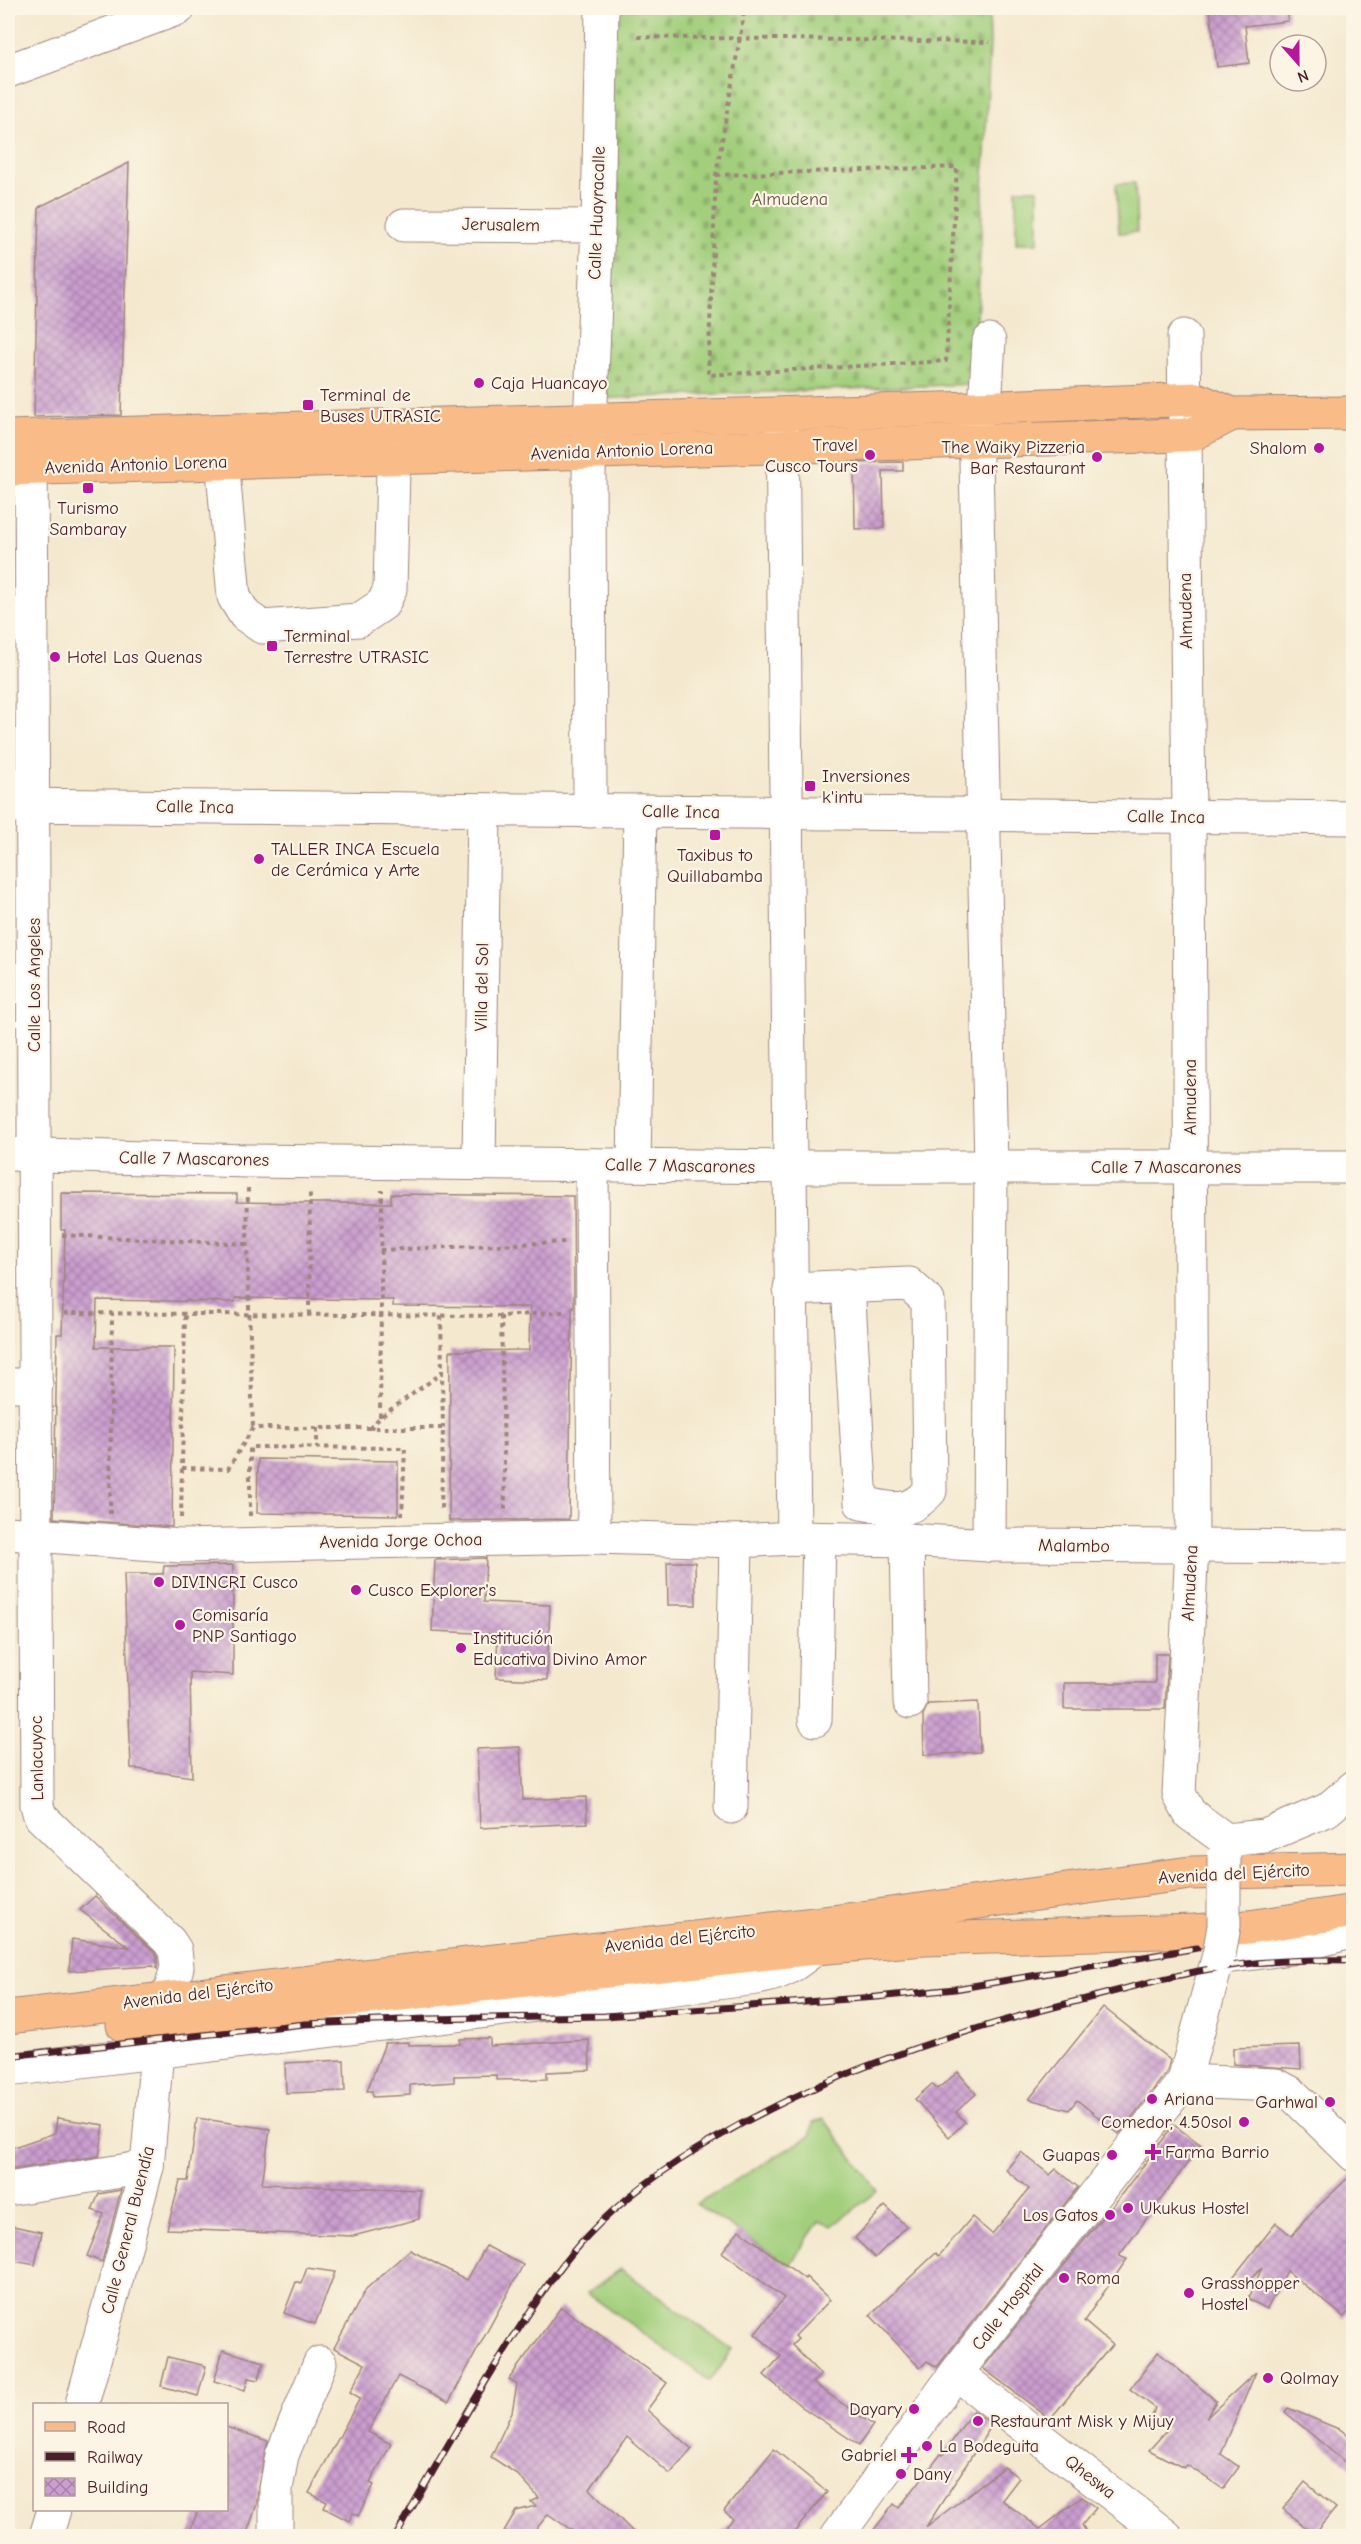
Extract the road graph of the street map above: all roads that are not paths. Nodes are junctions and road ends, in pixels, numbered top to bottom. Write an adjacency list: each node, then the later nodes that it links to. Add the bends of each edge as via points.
1 (179, 8): 3 (street)
2 (602, 8): 5 (street, Calle Huayracalle)
3 (8, 71)
4 (404, 225): 5 (street, Jerusalem)
5 (597, 226): 13 (street, Calle Huayracalle)
6 (1184, 336): 8 (street, Almudena)
7 (989, 341): 9 (street)
8 (1185, 400): 9 (main road, Avenida Antonio Lorena); 12 (main road, Avenida Antonio Lorena, via 1196,399); 16 (street, Almudena)
9 (980, 408): 10 (main road, Avenida Antonio Lorena); 17 (street)
10 (782, 413): 13 (main road, Avenida Antonio Lorena); 18 (street)
11 (1353, 413): 12 (main road, Avenida Antonio Lorena)
12 (1232, 414): 16 (main road, Avenida Antonio Lorena)
13 (590, 419): 14 (main road, Avenida Antonio Lorena); 20 (street, Calle Huayracalle)
14 (394, 425): 15 (main road, Avenida Antonio Lorena); 21 (street)
15 (225, 430): 19 (main road, Avenida Antonio Lorena); 22 (street)
16 (1184, 435): 17 (main road, Avenida Antonio Lorena); 29 (street, Almudena)
17 (975, 441): 18 (main road, Avenida Antonio Lorena); 28 (street)
18 (783, 447): 20 (main road, Avenida Antonio Lorena); 27 (street)
19 (19, 452): 22 (main road, Avenida Antonio Lorena); 23 (street, Calle Los Angeles)
20 (589, 452): 21 (main road, Avenida Antonio Lorena); 25 (street, Calle Huayracalle)
21 (395, 458): 22 (main road, Avenida Antonio Lorena); 22 (street, via 390,589 383,604 359,620 262,627 244,615 234,597)
22 (225, 462)
23 (20, 806): 24 (street, Calle Inca); 31 (street, Calle Los Angeles)
24 (484, 810): 25 (street, Calle Inca); 32 (street, Villa del Sol)
25 (590, 811): 26 (street, Calle Inca)
26 (640, 812): 27 (street, Calle Inca); 34 (street)
27 (788, 813): 28 (street, Calle Inca); 35 (street)
28 (985, 815): 29 (street, Calle Inca); 36 (street)
29 (1189, 817): 30 (street, Calle Inca); 38 (street, Almudena)
30 (1353, 818)
31 (21, 1154): 32 (street, Calle 7 Mascarones); 41 (street, Calle Los Angeles, via 36,1313)
32 (479, 1163): 33 (street, Calle 7 Mascarones)
33 (592, 1165): 34 (street, Calle 7 Mascarones); 43 (street)
34 (634, 1165): 35 (street, Calle 7 Mascarones)
35 (790, 1167): 36 (street, Calle 7 Mascarones); 40 (street)
36 (991, 1167): 38 (street, Calle 7 Mascarones); 47 (street)
37 (1353, 1167): 38 (street, Calle 7 Mascarones)
38 (1190, 1168): 49 (street, Almudena)
39 (848, 1285): 39 (street, via 909,1284 928,1301 930,1491 918,1504 901,1510 861,1503); 40 (street)
40 (790, 1289): 44 (street)
41 (22, 1385): 42 (street, Calle Los Angeles)
42 (22, 1533): 43 (street, Avenida Jorge Ochoa, via 181,1546); 60 (street, Lanlacuyoc, via 38,1810 169,1941 178,1958)
43 (594, 1537): 46 (street, Avenida Jorge Ochoa)
44 (807, 1539): 45 (street, Malambo); 46 (street, Avenida Jorge Ochoa); 51 (street)
45 (907, 1540): 47 (street, Malambo); 50 (street)
46 (736, 1541): 53 (street)
47 (989, 1545): 49 (street, Malambo)
48 (1353, 1547): 49 (street, Malambo)
49 (1192, 1548): 54 (street, Almudena, via 1179,1794 1190,1814)
50 (910, 1702)
51 (814, 1720)
52 (1353, 1787): 54 (street, via 1327,1810)
53 (731, 1807)
54 (1225, 1849): 59 (street, bridge, via 1224,1926)
55 (1353, 1869): 60 (main road, Avenida del Ejército, via 1190,1873)
56 (1353, 1911): 58 (main road, Avenida del Ejército, via 1249,1927 925,1939)
57 (1353, 1931): 59 (street, via 1290,1948)
58 (815, 1948): 60 (main road, Avenida del Ejército); 63 (street, via 796,1965 757,1978)
59 (1219, 1957): 65 (street)
60 (166, 2009): 61 (main road, Avenida del Ejército); 62 (main road, Avenida del Ejército); 63 (street)
61 (8, 2017)
62 (8, 2039)
63 (157, 2053): 64 (street); 67 (street, Calle General Buendía)
64 (8, 2070)
65 (1184, 2081): 66 (street, via 1276,2085 1291,2092); 70 (street, Calle Hospital)
66 (1353, 2155)
67 (147, 2167): 68 (street); 71 (street, Calle General Buendía)
68 (8, 2189)
69 (320, 2363): 74 (street, via 282,2455 276,2490)
70 (956, 2373): 75 (street, Calle Hospital); 76 (street, Qheswa)
71 (82, 2403)
72 (54, 2511): 73 (street)
73 (46, 2536)
74 (276, 2536)
75 (837, 2536)
76 (1166, 2536)

